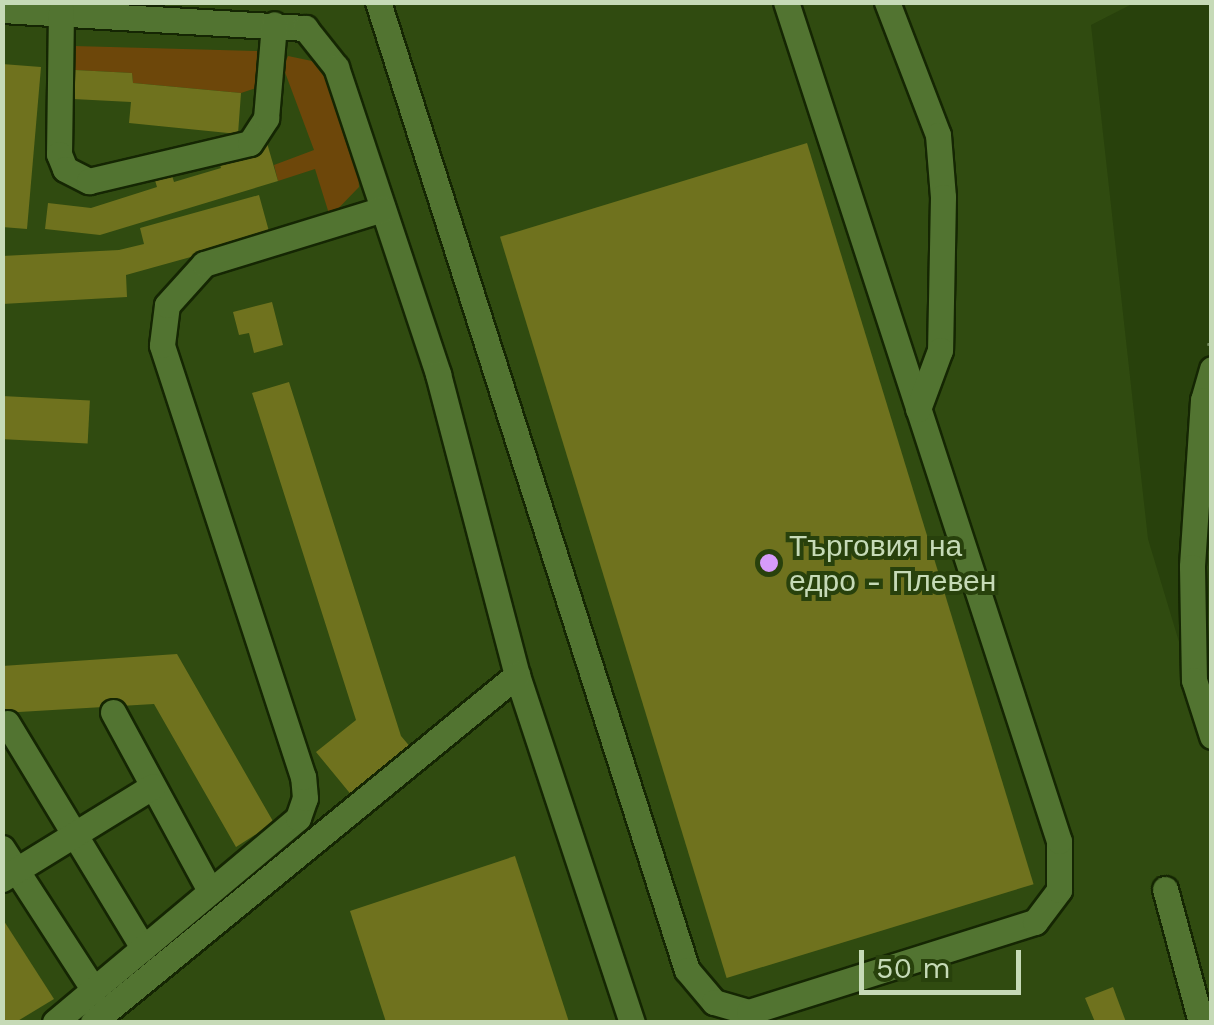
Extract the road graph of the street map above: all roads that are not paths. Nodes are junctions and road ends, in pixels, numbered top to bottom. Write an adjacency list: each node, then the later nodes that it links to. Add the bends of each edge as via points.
1 (378, 2): 23 (street, via 688,970 714,1002)
2 (786, 2): 10 (street)
3 (887, 2): 10 (street, via 938,135 940,350)
4 (2, 10): 5 (street)
5 (60, 11): 7 (street); 7 (street, via 59,154 65,169 88,181 250,143 266,118)
6 (308, 15): 7 (street); 8 (street, via 336,66)
7 (274, 24)
8 (384, 210): 12 (street, via 438,374); 20 (street, via 204,264 167,305 162,345 306,798 298,818)
9 (1212, 368): 11 (street, via 1203,400)
10 (918, 409): 23 (street, via 1058,840 1059,890 1035,922)
11 (1205, 467): 15 (street, via 1192,567 1194,680)
12 (517, 675): 25 (street); 26 (street)
13 (113, 712): 16 (street)
14 (7, 723): 17 (street)
15 (1212, 736)
16 (152, 786): 17 (street); 20 (street)
17 (72, 836): 18 (street); 21 (street)
18 (7, 866): 22 (street)
19 (1165, 888): 27 (street)
20 (210, 891): 21 (street)
21 (143, 948): 22 (street)
22 (94, 990): 24 (street)
23 (751, 1017)
24 (56, 1022)
25 (93, 1022)
26 (632, 1022)
27 (1201, 1022)

